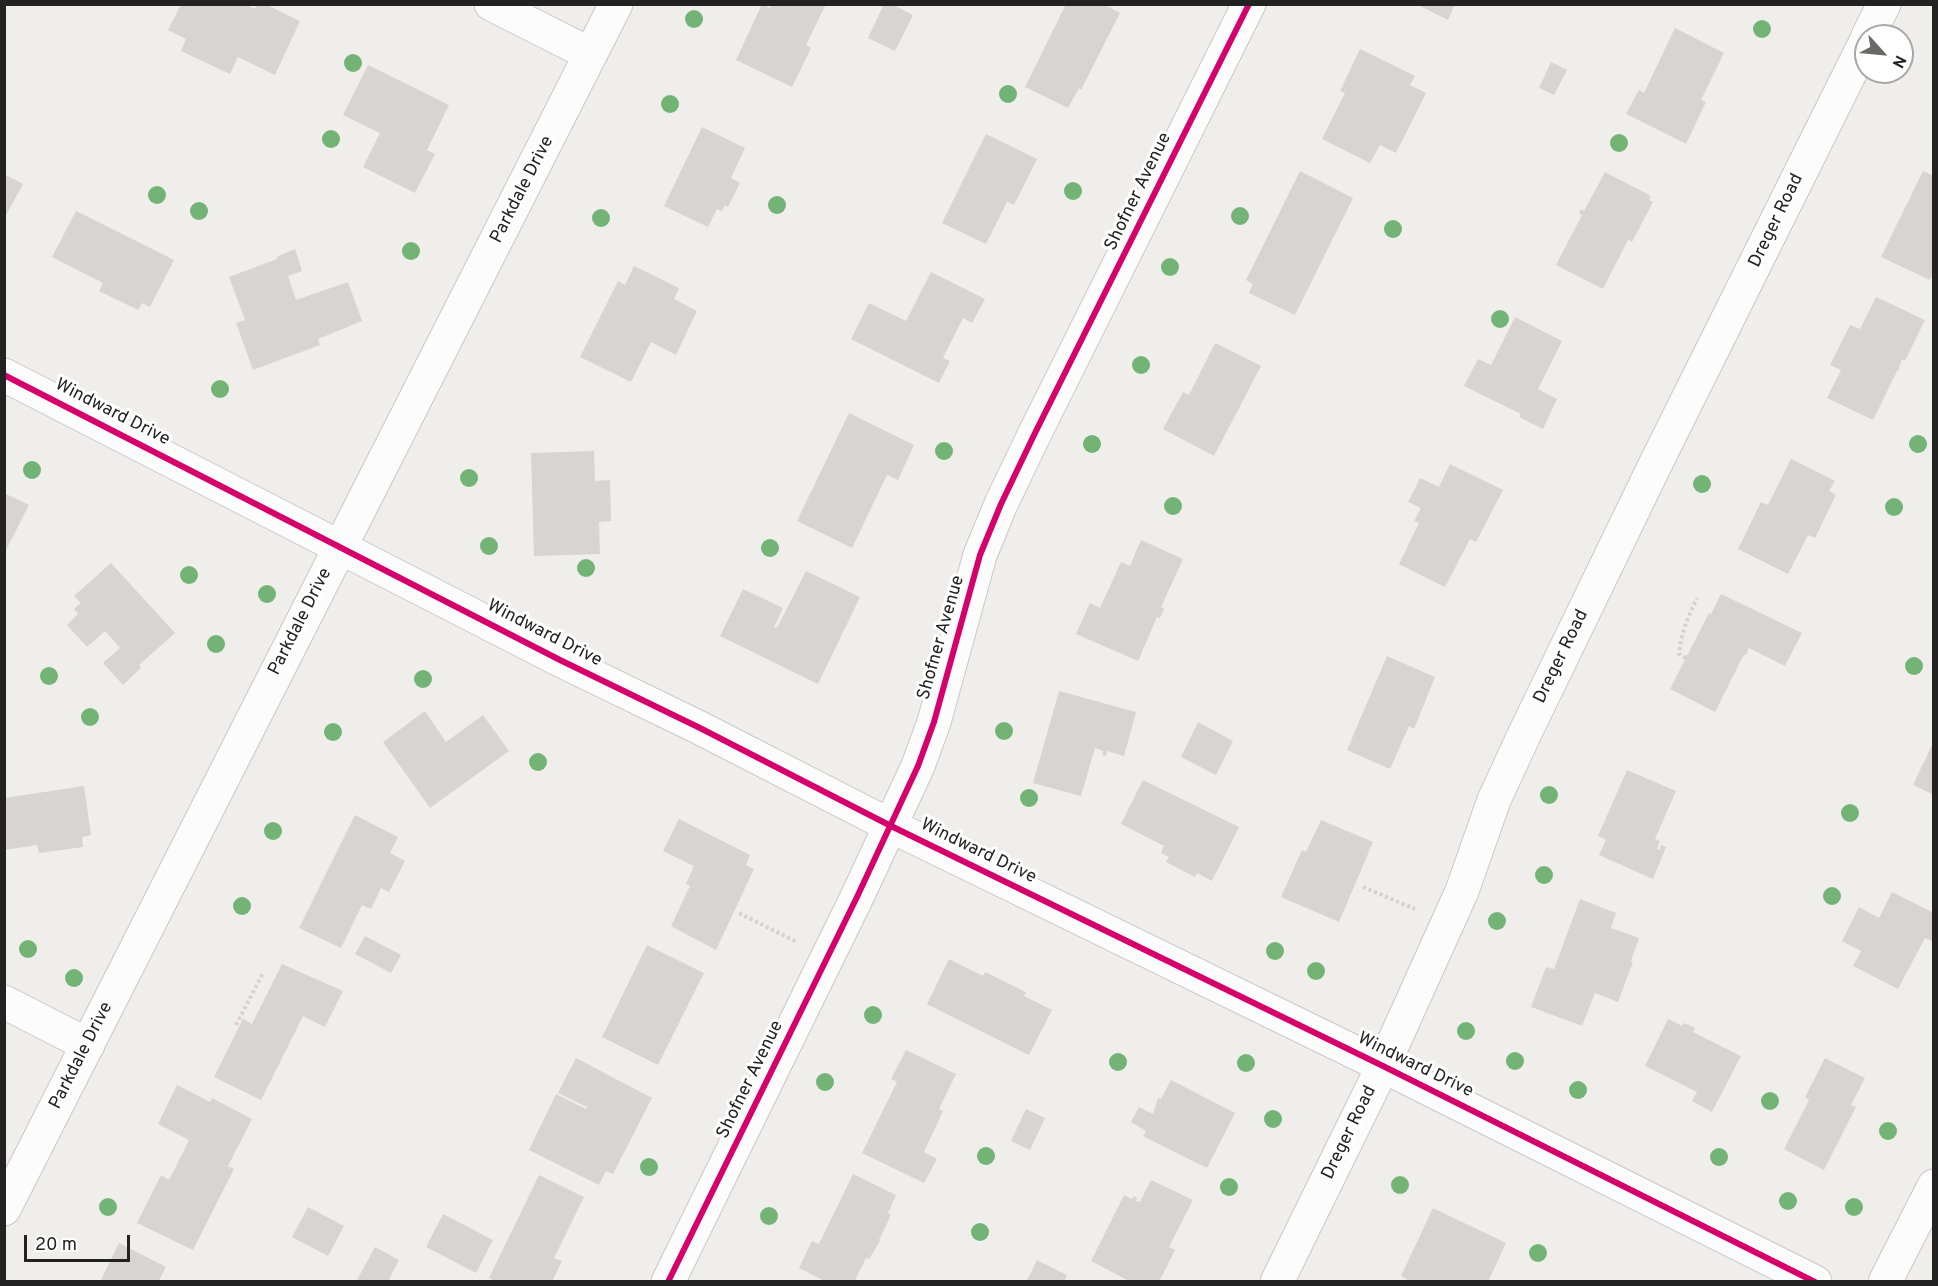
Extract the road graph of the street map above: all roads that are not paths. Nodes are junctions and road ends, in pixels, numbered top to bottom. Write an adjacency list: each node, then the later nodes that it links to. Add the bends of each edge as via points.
1 (491, 4): 6 (street)
2 (616, 4): 6 (street, Parkdale Drive)
3 (1249, 4): 10 (street, Shofner Avenue, via 1001,504 980,555 934,722)
4 (1884, 4): 5 (street)
5 (1874, 24)
6 (590, 54): 9 (street, Parkdale Drive)
7 (1854, 65): 13 (street, Dreger Road, via 1525,734 1494,800 1462,891)
8 (4, 375): 9 (street, Windward Drive)
9 (339, 546): 10 (street, Windward Drive); 12 (street, Parkdale Drive)
10 (891, 826): 13 (street, Windward Drive); 16 (street, Shofner Avenue)
11 (4, 1002): 12 (street)
12 (88, 1045): 15 (street, Parkdale Drive)
13 (1383, 1066): 17 (street, Dreger Road); 18 (street, Windward Drive)
14 (1934, 1186): 19 (street)
15 (4, 1209)
16 (668, 1281)
17 (1277, 1281)
18 (1815, 1281)
19 (1885, 1281)

